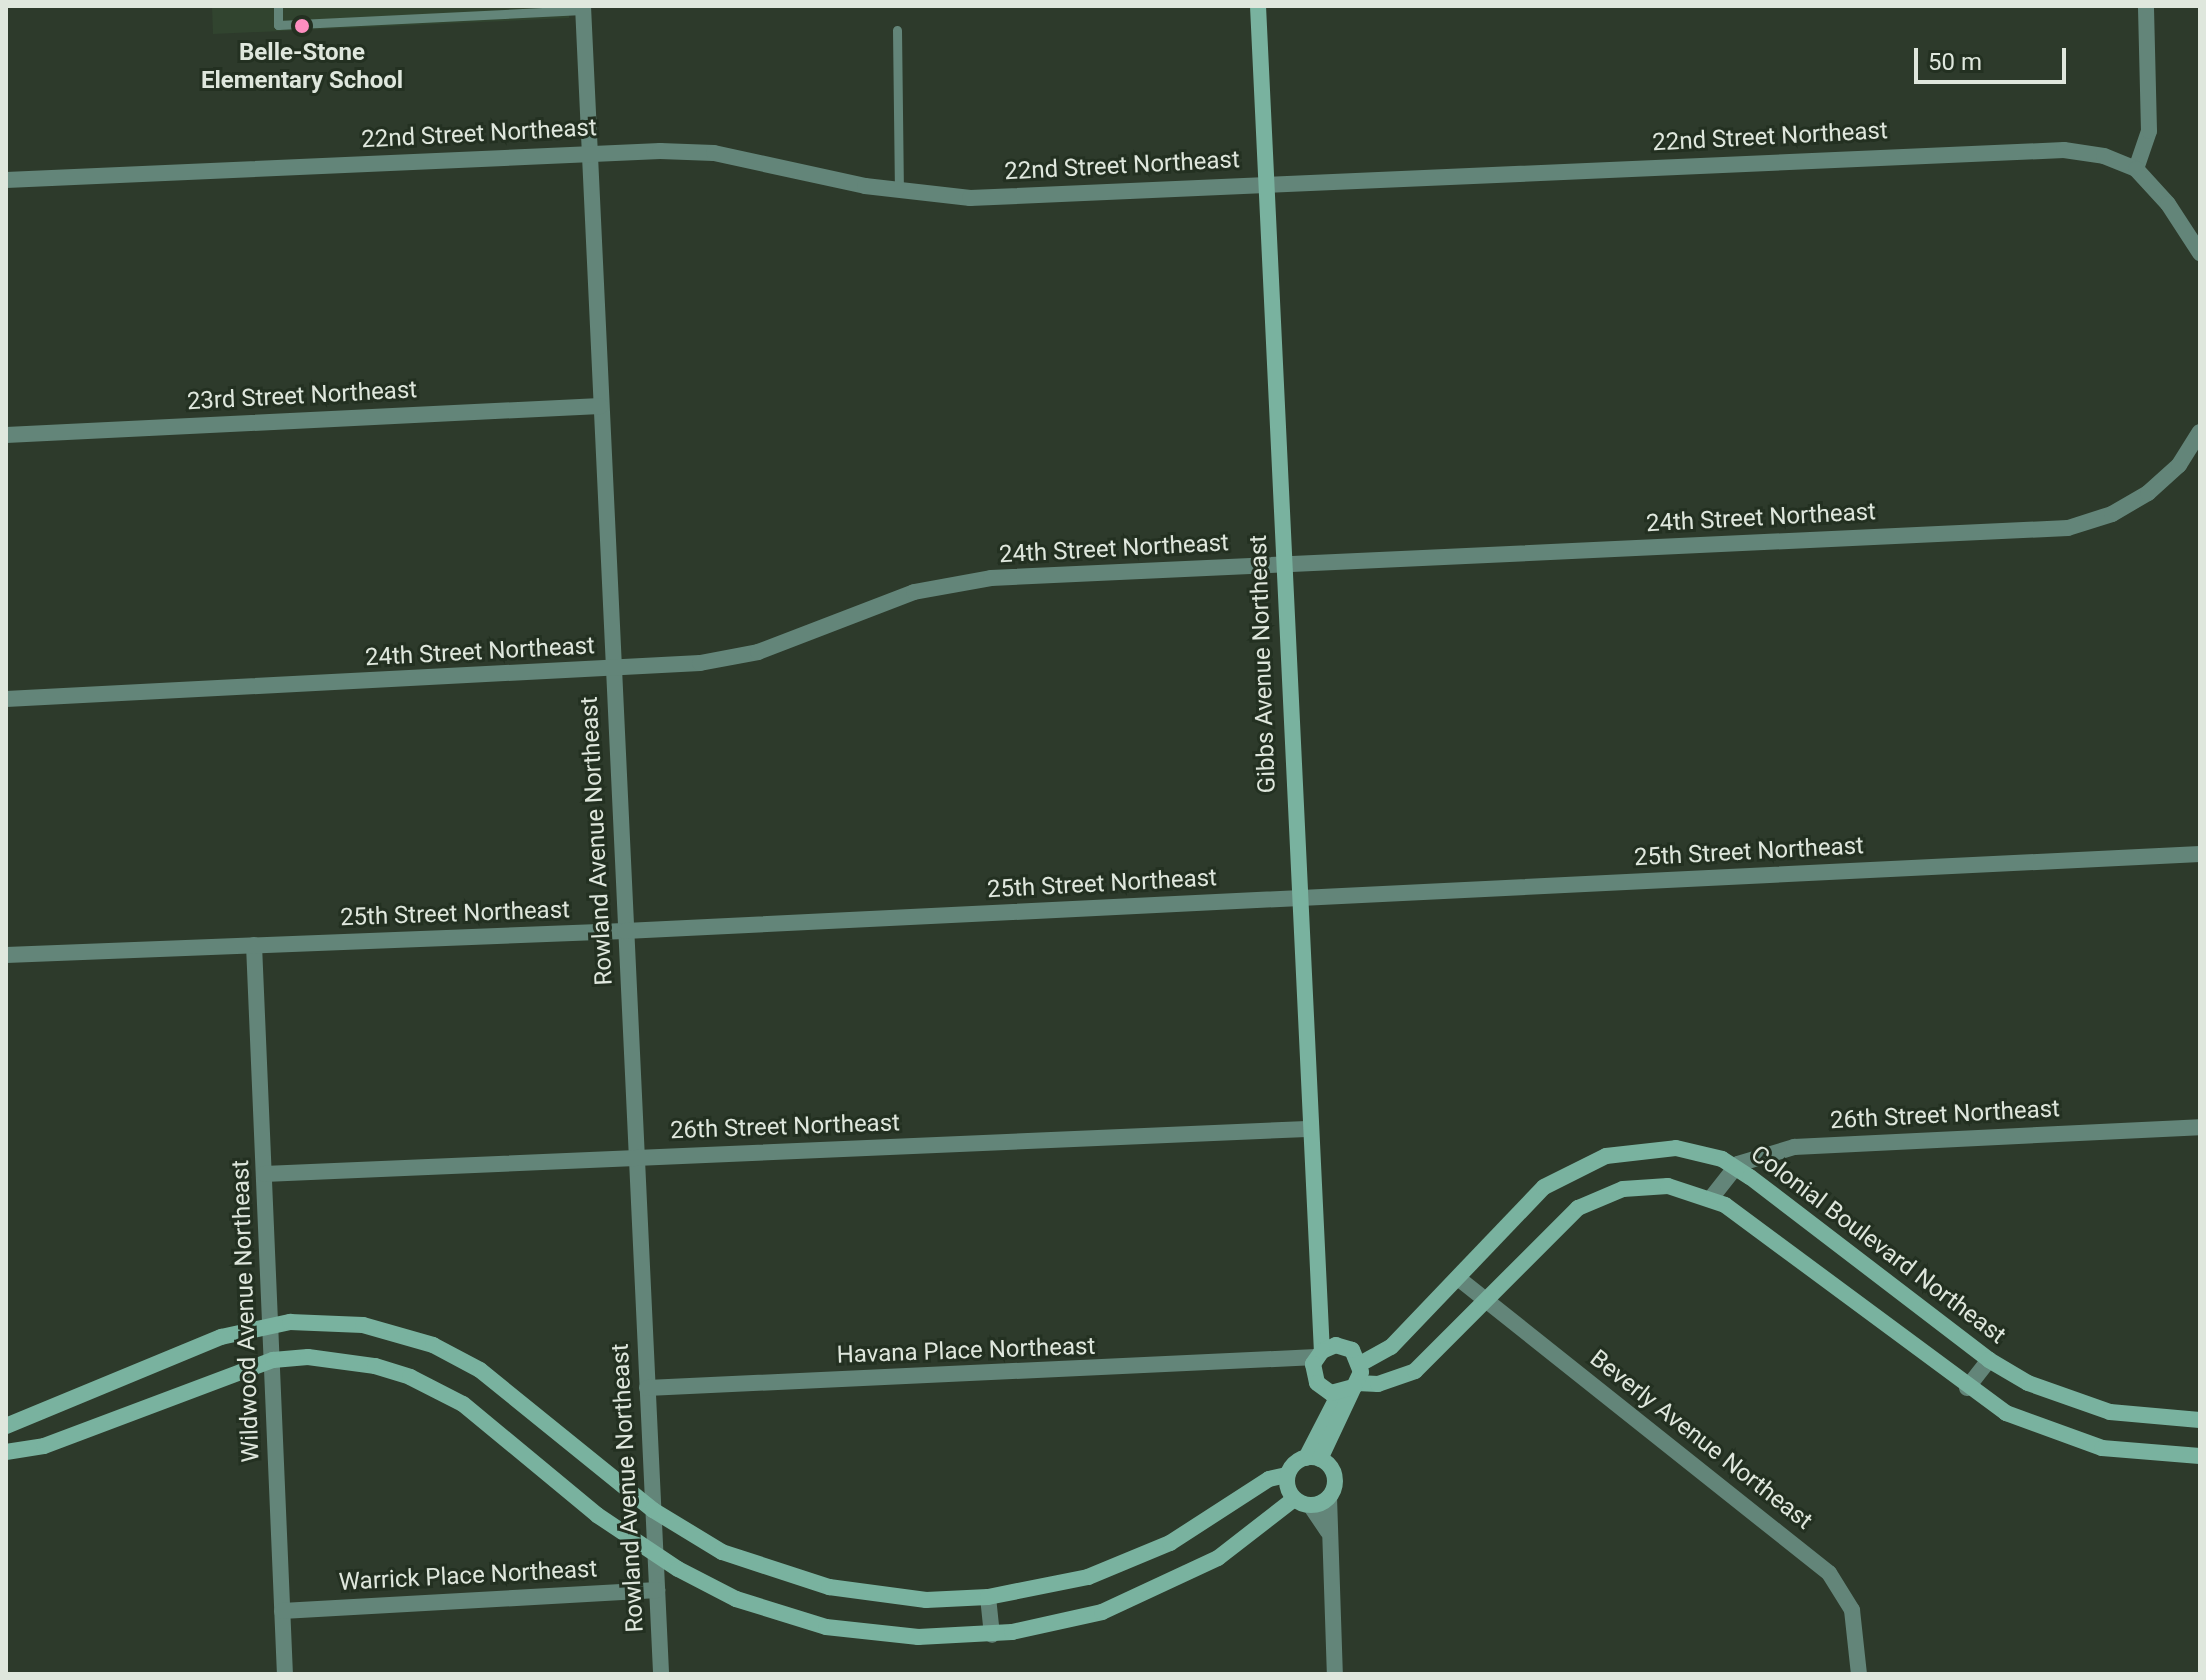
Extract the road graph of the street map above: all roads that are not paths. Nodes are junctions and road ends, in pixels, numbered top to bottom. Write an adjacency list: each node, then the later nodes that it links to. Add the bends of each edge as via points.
1 (278, 6): 4 (lane, via 278,25)
2 (1258, 6): 9 (street, Gibbs Avenue Northeast)
3 (2146, 6): 7 (street, via 2149,131)
4 (583, 8): 6 (street, Rowland Avenue Northeast)
5 (897, 30): 10 (lane)
6 (590, 153): 8 (street, 22nd Street Northeast); 10 (street, 22nd Street Northeast, via 714,153); 12 (street, Rowland Avenue Northeast)
7 (2136, 169): 9 (street, 22nd Street Northeast, via 2083,152 2023,150); 11 (street, 22nd Street Northeast, via 2168,204)
8 (6, 180)
9 (1267, 183): 10 (street, 22nd Street Northeast, via 970,198); 15 (street, Gibbs Avenue Northeast)
10 (899, 192)
11 (2200, 253)
12 (600, 406): 14 (street, 23rd Street Northeast); 16 (street, Rowland Avenue Northeast)
13 (2200, 432): 15 (street, 24th Street Northeast, via 2179,465 2148,493 2112,514 2068,528)
14 (6, 435)
15 (1283, 565): 16 (street, 24th Street Northeast, via 948,584 870,607 758,652 700,663); 19 (street, Gibbs Avenue Northeast)
16 (612, 669): 17 (street, 24th Street Northeast); 20 (street, Rowland Avenue Northeast)
17 (6, 699)
18 (2200, 854): 19 (street, 25th Street Northeast)
19 (1297, 898): 20 (street, 25th Street Northeast); 24 (street, Gibbs Avenue Northeast)
20 (625, 931): 21 (street, 25th Street Northeast); 25 (street, Rowland Avenue Northeast)
21 (254, 945): 22 (street, 25th Street Northeast); 27 (street, Wildwood Avenue Northeast)
22 (6, 955)
23 (2200, 1127): 26 (street, 26th Street Northeast, via 1803,1146)
24 (1307, 1129): 25 (street, 26th Street Northeast); 32 (street, Gibbs Avenue Northeast)
25 (637, 1158): 27 (street, 26th Street Northeast); 36 (street, Rowland Avenue Northeast)
26 (1735, 1166): 28 (street); 29 (street, Colonial Boulevard Northeast, via 1676,1148 1639,1149 1590,1161 1544,1187); 34 (street, Colonial Boulevard Northeast)
27 (264, 1174): 31 (street, Wildwood Avenue Northeast)
28 (1712, 1197): 30 (street, via 1659,1186 1594,1199 1564,1220); 38 (street)
29 (1458, 1278): 30 (street, Beverly Avenue Northeast); 35 (street, Colonial Boulevard Northeast, via 1385,1353)
30 (1486, 1302): 37 (street, via 1415,1371); 57 (street, Beverly Avenue Northeast, via 1829,1573 1852,1610)
31 (271, 1324): 33 (street, Wildwood Avenue Northeast); 40 (street, via 192,1347); 47 (street, via 363,1325 447,1351 498,1382)
32 (1322, 1356): 35 (street, via 1352,1350); 36 (street, Havana Place Northeast); 37 (street, via 1322,1388)
33 (273, 1360): 41 (street, via 44,1446); 49 (street, via 308,1357 375,1366 450,1396 597,1515); 52 (street, Wildwood Avenue Northeast)
34 (1989, 1360): 38 (street); 39 (street, Colonial Boulevard Northeast, via 2028,1383 2085,1405 2143,1418)
35 (1360, 1364): 37 (street)
36 (647, 1388): 47 (street, Rowland Avenue Northeast)
37 (1350, 1388): 43 (street)
38 (1967, 1388): 42 (street, via 2015,1417 2076,1441 2131,1454)
39 (2200, 1420)
40 (6, 1426)
41 (6, 1452)
42 (2200, 1456)
43 (1313, 1458): 44 (street); 45 (street, via 1335,1478)
44 (1287, 1475): 46 (street); 51 (street, via 1269,1479 1137,1559 1058,1585)
45 (1329, 1497): 46 (street); 48 (street)
46 (1302, 1502): 48 (street); 53 (street, via 1231,1550 1142,1597 1083,1618)
47 (653, 1510): 49 (street, Rowland Avenue Northeast); 51 (street, via 722,1552 798,1580 873,1596)
48 (1328, 1532): 56 (street)
49 (655, 1554): 50 (street, Rowland Avenue Northeast); 53 (street, via 736,1599 826,1627 888,1636)
50 (657, 1590): 52 (street, Warrick Place Northeast); 55 (street, Rowland Avenue Northeast)
51 (988, 1597): 53 (street)
52 (282, 1611): 54 (street, Wildwood Avenue Northeast)
53 (992, 1635)
54 (285, 1674)
55 (661, 1674)
56 (1335, 1674)
57 (1859, 1674)

